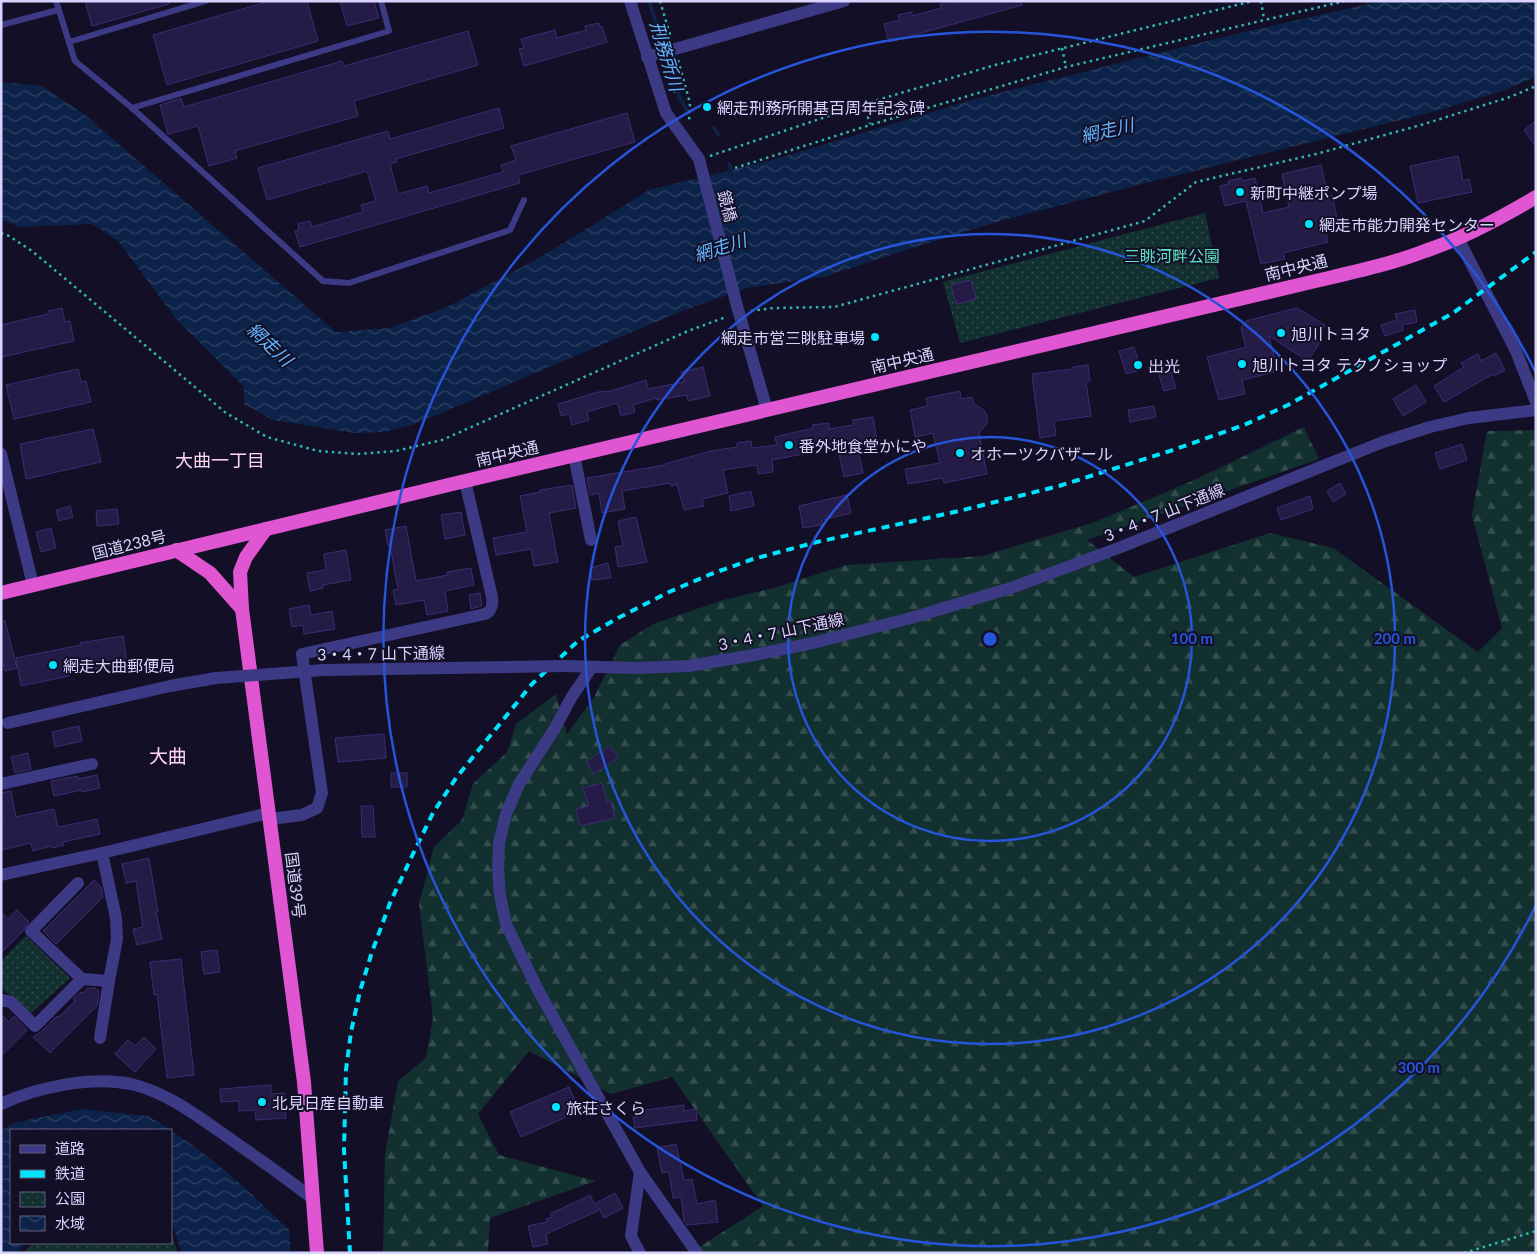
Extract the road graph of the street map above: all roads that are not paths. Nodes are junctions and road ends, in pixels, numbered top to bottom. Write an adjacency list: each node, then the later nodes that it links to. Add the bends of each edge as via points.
1 (56, 1): 7 (lane)
2 (206, 1): 9 (lane)
3 (381, 1): 11 (lane, via 390,31)
4 (630, 1): 10 (street)
5 (844, 1): 6 (street)
6 (818, 5): 10 (street)
7 (58, 10): 8 (lane); 9 (lane)
8 (1, 25)
9 (68, 42): 11 (lane, via 75,61)
10 (647, 57): 16 (street, 鏡橋, via 666,113 701,166)
11 (132, 108): 13 (lane, via 323,281 348,283 510,230)
12 (1536, 197): 14 (highway, 南中央通)
13 (524, 200)
14 (1458, 238): 15 (street, via 1516,351); 16 (highway, 南中央通, via 1389,262 1312,282)
15 (1536, 402)
16 (767, 410): 19 (highway, 南中央通)
17 (1536, 410): 27 (street, 3・4・7 山下通線, via 1469,418 1383,442 1014,587 912,618 813,643 689,666)
18 (1, 454): 24 (street)
19 (574, 455): 20 (highway, 南中央通); 22 (street)
20 (465, 481): 21 (highway, 南中央通); 31 (street, via 492,597 489,612 302,654 322,792 317,808 302,815)
21 (266, 529): 23 (highway, 国道238号); 26 (highway, 国道39号, via 246,557 240,572)
22 (591, 540)
23 (176, 550): 24 (highway, 国道238号); 26 (highway, via 210,573)
24 (33, 585): 25 (highway, 国道238号)
25 (1, 593)
26 (242, 608): 31 (highway, 国道39号)
27 (592, 668): 28 (street, 3・4・7 山下通線, bridge, via 324,670 216,678); 40 (street, via 519,784 506,814 499,843 500,896 506,924 537,988)
28 (5, 724)
29 (92, 764): 30 (street)
30 (1, 784)
31 (270, 816): 32 (street); 41 (highway, 国道39号, via 304,1082)
32 (102, 853): 33 (street); 36 (street, via 116,918 117,939)
33 (1, 875)
34 (78, 883): 35 (street, via 31,931)
35 (82, 979): 36 (street); 37 (street, via 35,1026 11,1002)
36 (110, 981): 38 (street)
37 (1, 1000)
38 (100, 1038)
39 (1, 1104): 41 (street, via 70,1084 131,1084 183,1107)
40 (640, 1172): 43 (street, via 631,1236); 44 (street)
41 (313, 1199): 42 (highway, 国道39号)
42 (317, 1253)
43 (640, 1253)
44 (698, 1253)

